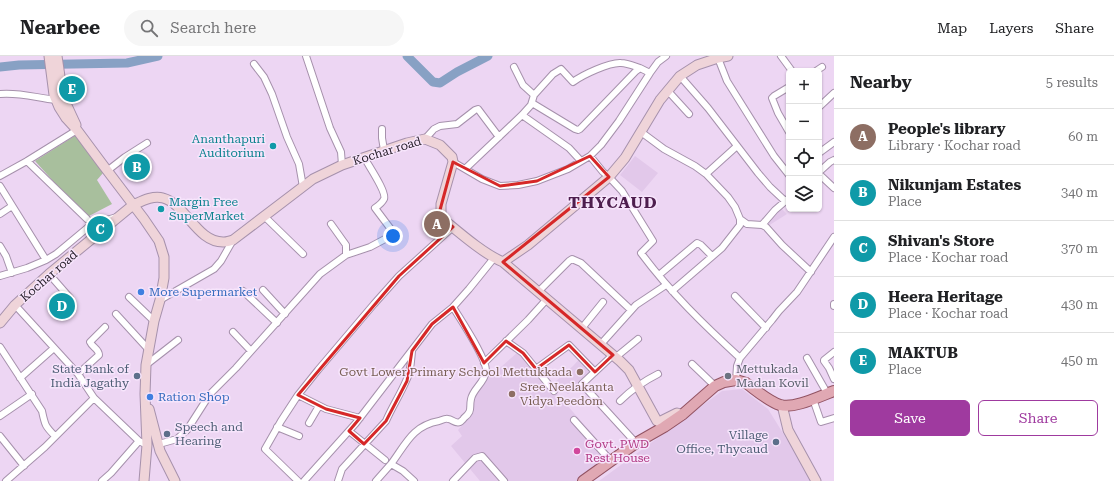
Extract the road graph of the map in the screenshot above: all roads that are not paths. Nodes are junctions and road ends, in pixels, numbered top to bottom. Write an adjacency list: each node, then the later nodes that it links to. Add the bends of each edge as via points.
1 (49, 56): 19 (street)
2 (57, 56): 19 (street)
3 (306, 56): 41 (street, via 330,128 341,152)
4 (666, 56): 12 (street)
5 (728, 56): 7 (street)
6 (781, 56): 11 (street)
7 (718, 58): 13 (street, via 697,65); 45 (street, via 727,81)
8 (254, 64): 51 (street, via 272,94 299,164)
9 (514, 67): 18 (street, via 523,85)
10 (640, 68): 12 (street); 18 (street, via 617,63 580,76 573,82 561,69); 20 (street, via 578,130)
11 (790, 68)
12 (650, 73): 35 (street, via 619,121)
13 (680, 76): 15 (street); 32 (street)
14 (786, 89): 24 (street, via 772,98)
15 (668, 91): 22 (street); 27 (street)
16 (834, 93): 21 (street)
17 (0, 94): 19 (street, via 28,95 42,99)
18 (534, 95): 20 (street)
19 (57, 97): 25 (street)
20 (532, 102): 23 (street)
21 (822, 104)
22 (689, 114)
23 (522, 115): 28 (street); 37 (street, via 569,148)
24 (786, 124)
25 (77, 129): 39 (street); 44 (street)
26 (382, 129): 33 (street)
27 (641, 132): 46 (street); 49 (street, via 625,158)
28 (499, 137): 29 (street, via 478,109 457,124 434,129); 42 (street)
29 (425, 139): 33 (street, Kochar road); 40 (street, Kochar road, via 440,145 452,157)
30 (834, 142): 34 (street)
31 (147, 143): 44 (street)
32 (737, 146): 46 (street); 53 (street, via 770,187)
33 (384, 150): 36 (street, Kochar road)
34 (822, 151)
35 (590, 156): 37 (street); 49 (street)
36 (364, 157): 41 (street, Kochar road); 69 (street, via 385,198 375,208 392,233 370,247)
37 (581, 160): 42 (street, via 568,169 518,185 500,186)
38 (834, 160): 43 (street)
39 (27, 161): 47 (street); 60 (street)
40 (452, 162): 42 (street); 64 (street, via 440,210 444,220)
41 (342, 165): 51 (street, Kochar road)
42 (465, 169)
43 (822, 170)
44 (107, 171): 55 (street)
45 (786, 171)
46 (706, 174): 61 (street, via 728,197)
47 (0, 176)
48 (822, 176): 52 (street)
49 (609, 177): 73 (street); 77 (street, via 622,191 653,241 641,253)
50 (0, 186): 56 (street)
51 (303, 186): 59 (street, Kochar road)
52 (834, 188)
53 (786, 199)
54 (786, 201): 63 (street)
55 (133, 205): 58 (street, Kochar road); 66 (street, Kochar road, via 162,197 171,201 212,240); 88 (street, via 159,241 164,257)
56 (12, 206): 57 (street); 72 (street)
57 (0, 214)
58 (121, 216): 72 (street, via 92,224); 76 (street, Kochar road)
59 (264, 216): 66 (street, Kochar road); 68 (street)
60 (87, 219)
61 (740, 219): 63 (street, via 747,224); 70 (street, via 737,230)
62 (331, 224): 69 (street, via 346,245)
63 (762, 225): 74 (street)
64 (453, 227): 71 (street); 131 (street, via 398,276)
65 (834, 237): 74 (street)
66 (233, 240): 88 (street, via 221,262 214,269)
67 (0, 246): 75 (street)
68 (303, 254)
69 (346, 255): 94 (street, via 320,274)
70 (712, 256): 77 (street, via 696,243); 82 (street)
71 (494, 258): 73 (street); 91 (street)
72 (46, 260): 75 (street)
73 (503, 262): 83 (street)
74 (811, 272): 100 (street)
75 (12, 273): 78 (street)
76 (49, 274): 86 (street); 90 (street, Kochar road)
77 (659, 275): 79 (street)
78 (0, 276)
79 (666, 284): 82 (street); 92 (street)
80 (263, 290): 94 (street)
81 (244, 291): 97 (street)
82 (672, 291): 113 (street)
83 (538, 292): 87 (street); 92 (street, via 572,259 581,263)
84 (735, 296): 100 (street)
85 (129, 297): 95 (street)
86 (70, 298)
87 (547, 299): 99 (street); 104 (street)
88 (160, 300): 95 (street)
89 (603, 302): 99 (street)
90 (15, 305): 96 (street, Kochar road); 107 (street)
91 (453, 307): 110 (street, via 432,324); 115 (street)
92 (631, 310): 105 (street)
93 (116, 314): 108 (street)
94 (285, 314): 97 (street)
95 (154, 321): 108 (street)
96 (0, 323)
97 (277, 323): 109 (street)
98 (106, 327): 120 (street, via 90,342 99,355)
99 (582, 328): 105 (street)
100 (766, 328): 113 (street)
101 (233, 332): 109 (street)
102 (638, 338): 112 (street)
103 (178, 340): 117 (street)
104 (506, 341): 115 (street); 118 (street, via 523,353)
105 (601, 344): 112 (street)
106 (0, 347): 122 (street)
107 (54, 348): 120 (street); 122 (street)
108 (148, 350): 117 (street)
109 (251, 351): 150 (street, via 210,394 187,430 177,439)
110 (412, 351): 139 (street); 151 (street, via 407,381 386,421)
111 (834, 352): 123 (street, via 824,360)
112 (614, 356): 119 (street); 125 (street, via 629,370)
113 (740, 358): 124 (street)
114 (807, 358): 128 (street)
115 (484, 363): 154 (street, via 486,372 472,394 469,414 459,422 448,419 423,425 409,437)
116 (692, 364): 126 (street)
117 (146, 365): 130 (street)
118 (536, 369): 119 (street, via 569,345); 127 (street)
119 (595, 372): 149 (street, via 582,384)
120 (78, 374): 132 (street)
121 (658, 374): 125 (street)
122 (20, 378): 129 (street)
123 (834, 379)
124 (736, 380): 126 (main road); 135 (main road, via 746,383 768,399)
125 (637, 386): 134 (street); 137 (street, via 659,422 677,413)
126 (715, 386): 137 (main road)
127 (554, 391)
128 (830, 392): 133 (main road)
129 (32, 394): 138 (street); 145 (street, via 42,411 46,426)
130 (145, 394): 148 (street); 150 (street)
131 (298, 395): 136 (street); 143 (street)
132 (94, 398): 145 (street); 148 (street)
133 (813, 398): 135 (main road, via 798,404); 140 (street, via 821,422)
134 (620, 401)
135 (782, 405): 169 (street, via 788,430)
136 (319, 406): 139 (street); 142 (street)
137 (682, 415): 149 (main road)
138 (0, 416)
139 (360, 418): 144 (street)
140 (834, 418)
141 (574, 420): 153 (street)
142 (309, 423)
143 (277, 427): 146 (street); 161 (street, via 265,449)
144 (349, 431): 151 (street); 162 (street)
145 (55, 436): 155 (street)
146 (299, 436)
147 (0, 438): 155 (street)
148 (143, 443): 158 (street); 159 (street)
149 (636, 443): 153 (main road)
150 (159, 444): 156 (street)
151 (364, 444): 152 (street); 163 (street, via 342,469)
152 (385, 460)
153 (611, 461): 168 (main road)
154 (391, 464): 164 (street); 165 (street)
155 (24, 466): 157 (street)
156 (175, 479): 160 (street)
157 (6, 481)
158 (102, 481)
159 (144, 481)
160 (182, 481)
161 (298, 481)
162 (304, 481)
163 (338, 481)
164 (376, 481)
165 (414, 481)
166 (453, 481): 167 (street, via 475,458 482,456)
167 (504, 481)
168 (583, 481)
169 (816, 481)

